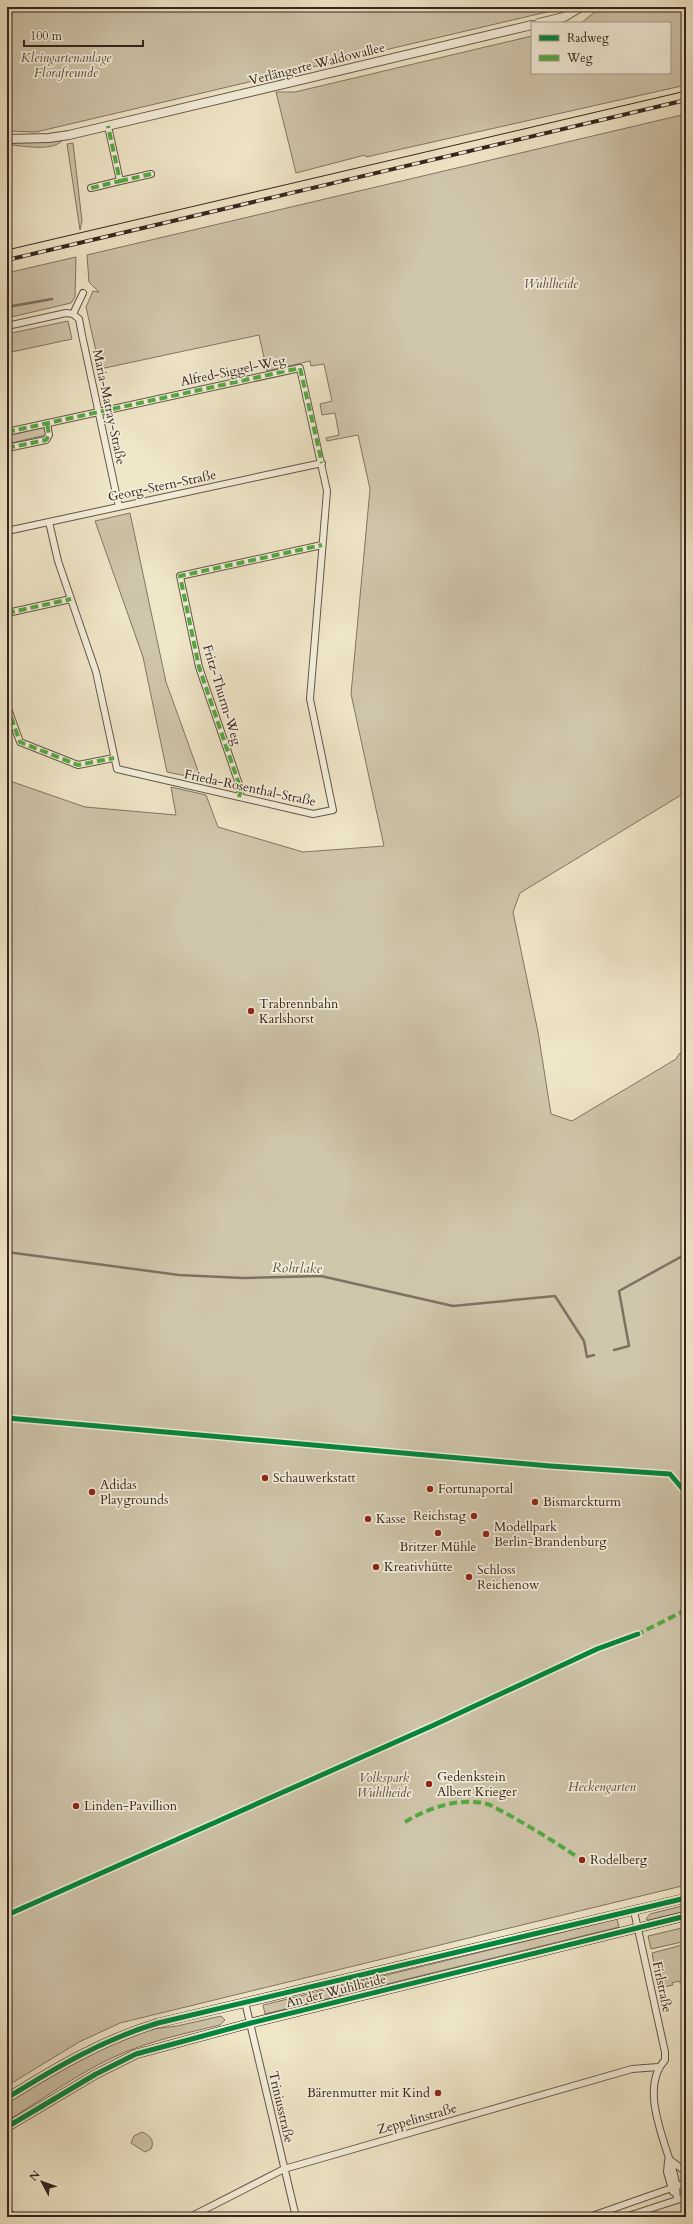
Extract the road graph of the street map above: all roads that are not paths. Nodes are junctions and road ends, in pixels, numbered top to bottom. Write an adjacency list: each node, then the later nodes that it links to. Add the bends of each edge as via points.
1 (581, 7): 2 (street, via 564,17)
2 (543, 22)
3 (531, 25): 4 (street, Verlängerte Waldowallee)
4 (108, 126): 5 (street, Verlängerte Waldowallee, via 49,138); 7 (street)
5 (7, 139)
6 (151, 174): 7 (street)
7 (120, 181): 8 (street)
8 (91, 188)
9 (83, 293): 10 (street)
10 (73, 314): 11 (street, via 66,313); 12 (street, Maria-Matray-Straße, via 79,319)
11 (7, 326)
12 (99, 412): 13 (street); 16 (street, Alfred-Siggel-Weg, via 300,368); 17 (street, Maria-Matray-Straße)
13 (47, 423): 14 (street); 15 (street, via 49,435 46,440)
14 (7, 432)
15 (7, 448)
16 (322, 463): 17 (street, Georg-Stern-Straße); 20 (street, Frieda-Rosenthal-Straße, via 327,491)
17 (119, 507): 18 (street, Georg-Stern-Straße)
18 (49, 522): 19 (street, Georg-Stern-Straße); 21 (street, via 58,561)
19 (7, 531)
20 (322, 545): 25 (street, Frieda-Rosenthal-Straße, via 310,699 333,810 313,814); 25 (street, Fritz-Thurm-Weg, via 180,576 199,667 241,790)
21 (71, 599): 22 (street); 24 (street, via 96,672)
22 (7, 613)
23 (7, 706): 24 (street, via 20,742 78,765)
24 (114, 758): 25 (street, Frieda-Rosenthal-Straße, via 116,766 121,770)
25 (240, 797)
26 (686, 1898): 27 (main road, An der Wuhlheide)
27 (634, 1911): 29 (street, Firlstraße); 30 (main road, An der Wuhlheide)
28 (686, 1916): 29 (main road, An der Wuhlheide)
29 (638, 1927): 31 (main road, An der Wuhlheide); 32 (street, Firlstraße, via 664,2052 665,2060)
30 (245, 2002): 31 (street, Triniusstraße); 33 (main road, An der Wuhlheide, via 130,2031 66,2062)
31 (251, 2023): 34 (main road, An der Wuhlheide, via 136,2054 96,2074); 36 (street, Triniusstraße)
32 (658, 2067): 35 (street, Firlstraße, via 652,2092); 36 (street, Zeppelinstraße, via 632,2069)
33 (7, 2098)
34 (7, 2127)
35 (669, 2159): 37 (street); 39 (street, Firlstraße, via 676,2181)
36 (284, 2169): 44 (street, Zeppelinstraße); 45 (street, Triniusstraße)
37 (686, 2172)
38 (686, 2183): 39 (street)
39 (674, 2189): 41 (street, Firlstraße); 46 (street)
40 (686, 2197): 41 (street)
41 (677, 2200): 47 (street)
42 (7, 2211): 43 (street)
43 (14, 2217)
44 (190, 2217)
45 (296, 2217)
46 (589, 2217)
47 (625, 2217)

